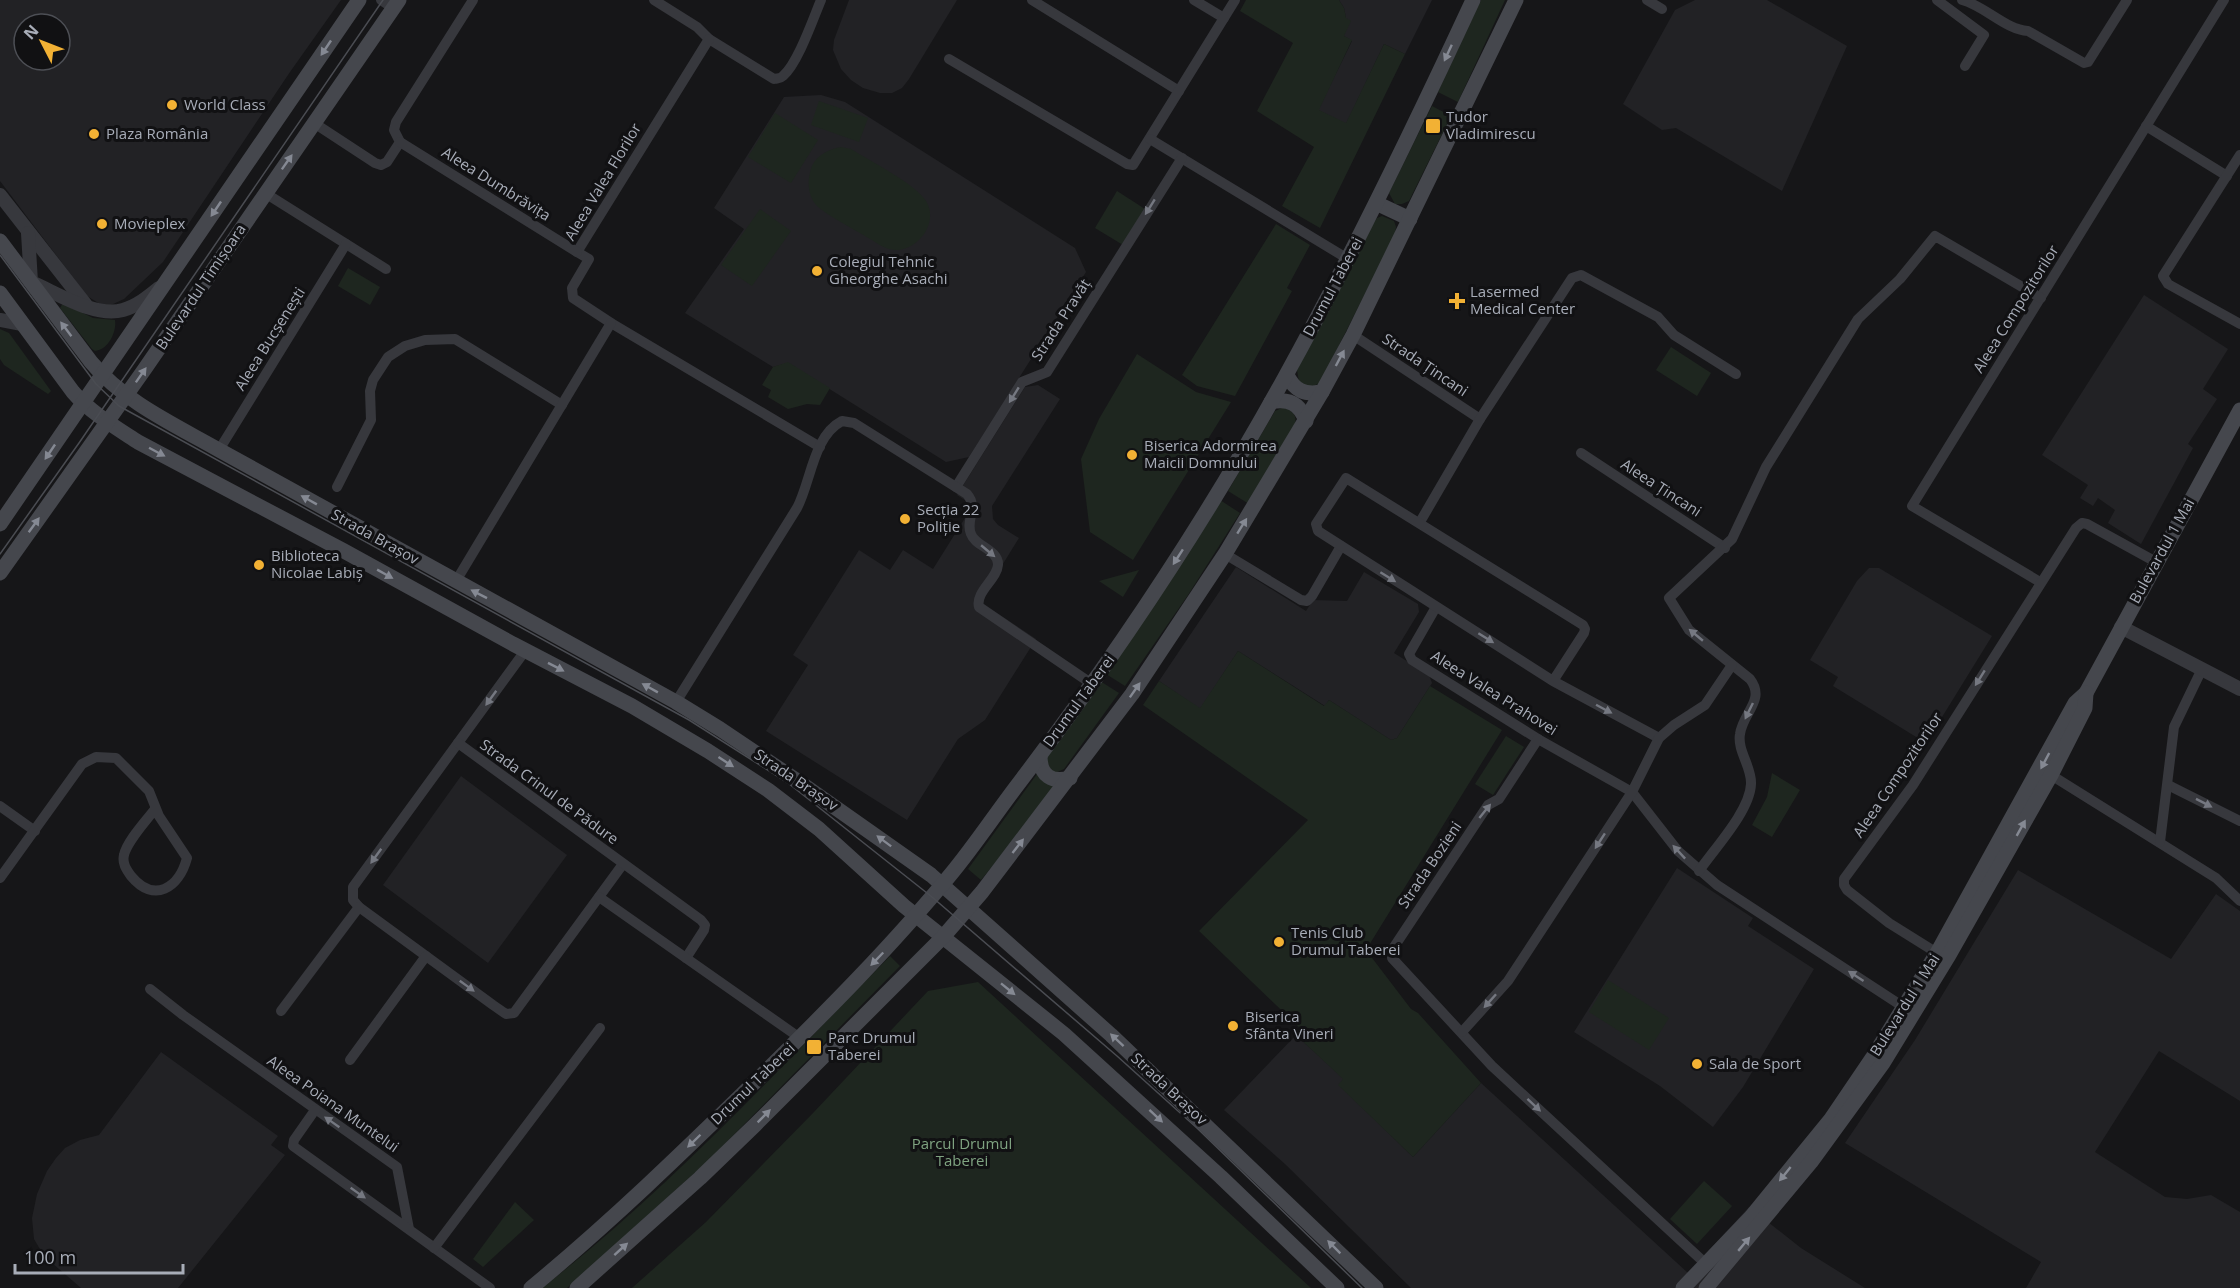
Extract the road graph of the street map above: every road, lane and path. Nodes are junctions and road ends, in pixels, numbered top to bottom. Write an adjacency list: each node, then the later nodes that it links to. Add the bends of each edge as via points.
1 (359, 0): 40 (main road, Bulevardul Timișoara, one-way to 40)
2 (473, 0): 25 (street, via 396,122 394,129)
3 (654, 0): 18 (street)
4 (821, 0): 18 (street, via 783,76 774,79)
5 (1032, 0): 21 (street)
6 (1194, 0): 17 (street)
7 (1234, 0): 17 (street)
8 (1473, 0): 31 (main road, Drumul Taberei, one-way to 31)
9 (1516, 0): 32 (main road, Drumul Taberei)
10 (1647, 0): 16 (street)
11 (1937, 0): 20 (street, via 1984,35)
12 (1962, 0): 13 (street, via 2084,63)
13 (2127, 0)
14 (2224, 0): 23 (street, Aleea Compozitorilor)
15 (391, 3): 22 (main road, Bulevardul Timișoara)
16 (1662, 9)
17 (1224, 18): 21 (street)
18 (709, 39): 36 (street, Aleea Valea Florilor)
19 (949, 59): 24 (street, via 1130,166)
20 (1965, 66)
21 (1179, 91): 24 (street)
22 (314, 123): 25 (street, via 381,165); 29 (main road, Bulevardul Timișoara, one-way to 22)
23 (2146, 126): 28 (street); 42 (street, Aleea Compozitorilor)
24 (1150, 139): 27 (street)
25 (400, 142): 36 (street, Aleea Dumbrăvița)
26 (2240, 155): 28 (street)
27 (1182, 158): 37 (street); 65 (street, Strada Pravăț, one-way to 65, via 1047,372 1022,382)
28 (2227, 176): 47 (street, via 2163,276 2168,284)
29 (265, 193): 35 (street); 53 (main road, Bulevardul Timișoara, one-way to 29)
30 (0, 195): 33 (street)
31 (1376, 203): 32 (main road); 37 (main road, Drumul Taberei)
32 (1410, 219): 48 (main road, Drumul Taberei)
33 (28, 233): 39 (street); 43 (street)
34 (0, 241): 39 (main road, Strada Brașov)
35 (346, 244): 38 (street); 62 (street, Aleea Bucșenești)
36 (577, 252): 45 (street, Aleea Valea Florilor, via 589,259 572,288 573,298)
37 (1348, 259): 50 (main road, Drumul Taberei)
38 (386, 269)
39 (31, 282): 43 (street); 51 (main road, Strada Brașov, one-way to 39)
40 (165, 283): 43 (street, via 123,310); 51 (main road, Bulevardul Timișoara)
41 (0, 293): 46 (main road, Strada Brașov)
42 (2041, 297): 69 (street, via 1935,236 1900,279 1858,319 1766,467); 74 (street, Aleea Compozitorilor, via 1912,506)
43 (88, 307)
44 (0, 320): 46 (street)
45 (611, 323): 56 (street); 61 (street, Aleea Valea Florilor)
46 (22, 324): 55 (main road, Strada Brașov)
47 (2240, 324)
48 (1353, 335): 52 (main road, Drumul Taberei, one-way to 48); 58 (street, Strada Țincani)
49 (1736, 374): 58 (street, via 1674,335 1658,317 1581,274 1572,278)
50 (1287, 375): 52 (main road, via 1300,392); 54 (main road, Drumul Taberei)
51 (102, 376): 53 (main road, Strada Brașov); 55 (main road, Bulevardul Timișoara)
52 (1322, 392): 59 (main road, Drumul Taberei)
53 (127, 395): 60 (main road, Bulevardul Timișoara); 62 (main road, Strada Brașov)
54 (1271, 402): 59 (main road, via 1294,403); 81 (main road, Drumul Taberei, one-way to 81, via 1176,559)
55 (83, 404): 60 (main road, Strada Brașov); 67 (main road, Bulevardul Timișoara, one-way to 67)
56 (562, 405): 64 (street, via 455,339 425,340 405,346 388,357 373,380 371,420); 73 (street)
57 (2240, 410): 71 (main road, Bulevardul 1 Mai)
58 (1480, 419): 66 (street)
59 (1306, 421): 70 (main road, Drumul Taberei, one-way to 59)
60 (107, 422): 72 (main road, Bulevardul Timișoara, one-way to 60); 77 (main road, Strada Brașov, one-way to 77)
61 (820, 447): 65 (street, via 836,424 854,423); 84 (street, via 797,508)
62 (219, 450): 73 (main road, Strada Brașov, one-way to 62)
63 (1581, 453): 69 (street, Aleea Țincani)
64 (337, 487)
65 (956, 487): 81 (street, one-way to 81, via 973,503 971,535 998,561 998,568 979,600 980,606)
66 (1420, 522): 68 (street, via 1346,478 1316,524 1316,528); 80 (street, via 1585,629)
67 (0, 524)
68 (1341, 546): 70 (street, via 1307,601); 75 (street, one-way to 75)
69 (1725, 548): 78 (street, one-way to 69, via 1689,630 1669,598)
70 (1225, 554): 90 (main road, Drumul Taberei, one-way to 70, via 1138,686)
71 (2156, 562): 74 (street, Aleea Compozitorilor, via 2082,523); 76 (main road, Bulevardul 1 Mai)
72 (0, 573)
73 (456, 581): 84 (main road, Strada Brașov, one-way to 73)
74 (2040, 582): 109 (street, Aleea Compozitorilor, one-way to 109, via 1913,785 1844,879 1847,890)
75 (1436, 607): 80 (street, one-way to 80); 86 (street, Aleea Valea Prahovei, via 1409,657)
76 (2121, 627): 79 (street); 83 (main road, Bulevardul 1 Mai)
77 (525, 651): 87 (street, Strada Crinul de Pădure, one-way to 87); 107 (main road, Strada Brașov, one-way to 107, via 659,721 768,790)
78 (1732, 665): 85 (street, via 1706,705); 100 (street, one-way to 100, via 1750,679 1757,694 1739,736 1752,783 1740,812)
79 (2202, 669): 82 (street); 91 (street, via 2174,727)
80 (1553, 681): 85 (street, one-way to 85)
81 (1092, 684): 88 (main road, Drumul Taberei)
82 (2240, 689)
83 (2086, 693): 89 (main road, Bulevardul 1 Mai, via 2085,708); 109 (main road, Bulevardul 1 Mai, one-way to 109, via 2075,703)
84 (676, 702): 102 (main road, Strada Brașov, one-way to 84, via 869,830)
85 (1659, 738): 92 (street)
86 (1538, 739): 92 (street, Aleea Valea Prahovei); 116 (street, Strada Bozieni, one-way to 86, via 1393,960 1392,954 1488,805 1499,799)
87 (458, 743): 99 (street, Strada Crinul de Pădure); 105 (street, Strada Crinul de Pădure, one-way to 105, via 353,887 353,900)
88 (1040, 756): 90 (main road, via 1041,768 1048,777 1058,781); 102 (main road, Drumul Taberei)
89 (2051, 776): 98 (street); 129 (main road, Bulevardul 1 Mai, one-way to 89, via 1811,1162 1883,1063)
90 (1070, 778): 106 (main road, Drumul Taberei, one-way to 90)
91 (2168, 785): 95 (street, one-way to 95); 98 (street)
92 (1632, 792): 100 (street, Aleea Valea Prahovei, one-way to 92, via 1678,851); 116 (street, one-way to 116, via 1508,981)
93 (4, 809): 96 (street); 97 (street)
94 (155, 809): 94 (street, via 187,858 184,869 170,886 154,891 137,883 123,856); 97 (street, via 149,791 116,758 96,757 81,764)
95 (2240, 821)
96 (0, 822)
97 (35, 831): 101 (street)
98 (2160, 842): 104 (street, via 2216,878)
99 (623, 864): 103 (street, Strada Crinul de Pădure); 111 (street, Strada Crinul de Pădure, via 705,925)
100 (1699, 871): 113 (street, Aleea Valea Prahovei, one-way to 100)
101 (0, 878)
102 (942, 886): 106 (main road, Strada Brașov); 107 (main road, Drumul Taberei)
103 (600, 897): 110 (street, Strada Crinul de Pădure, one-way to 103, via 506,1014 514,1013); 111 (street)
104 (2238, 900)
105 (359, 907): 110 (street, Strada Crinul de Pădure); 114 (street)
106 (968, 909): 108 (main road, Drumul Taberei); 127 (main road, Strada Brașov, one-way to 106, via 1147,1068)
107 (916, 916): 108 (main road, Strada Brașov); 117 (main road, Drumul Taberei, one-way to 117)
108 (943, 937): 125 (main road, Drumul Taberei, one-way to 108, via 716,1163); 126 (main road, Strada Brașov, one-way to 126, via 1136,1097)
109 (1937, 953): 113 (main road, Bulevardul 1 Mai)
110 (426, 956): 118 (street)
111 (686, 958): 117 (street)
112 (150, 989): 119 (street, Aleea Poiana Muntelui)
113 (1905, 1008): 122 (main road, Bulevardul 1 Mai, one-way to 122, via 1831,1119 1751,1217)
114 (281, 1011)
115 (600, 1028): 121 (street)
116 (1462, 1032): 122 (street, Strada Bozieni, one-way to 122, via 1491,1066)
117 (800, 1038): 124 (main road, Drumul Taberei, one-way to 124, via 636,1196)
118 (350, 1060)
119 (315, 1110): 120 (street, Aleea Poiana Muntelui, one-way to 119, via 397,1167); 120 (street, one-way to 120, via 293,1146)
120 (409, 1229): 121 (street)
121 (434, 1248): 123 (street)
122 (1706, 1264): 128 (main road, Bulevardul 1 Mai)
123 (490, 1288)
124 (531, 1288)
125 (578, 1288)
126 (1337, 1288)
127 (1376, 1288)
128 (1683, 1288)
129 (1706, 1288)

